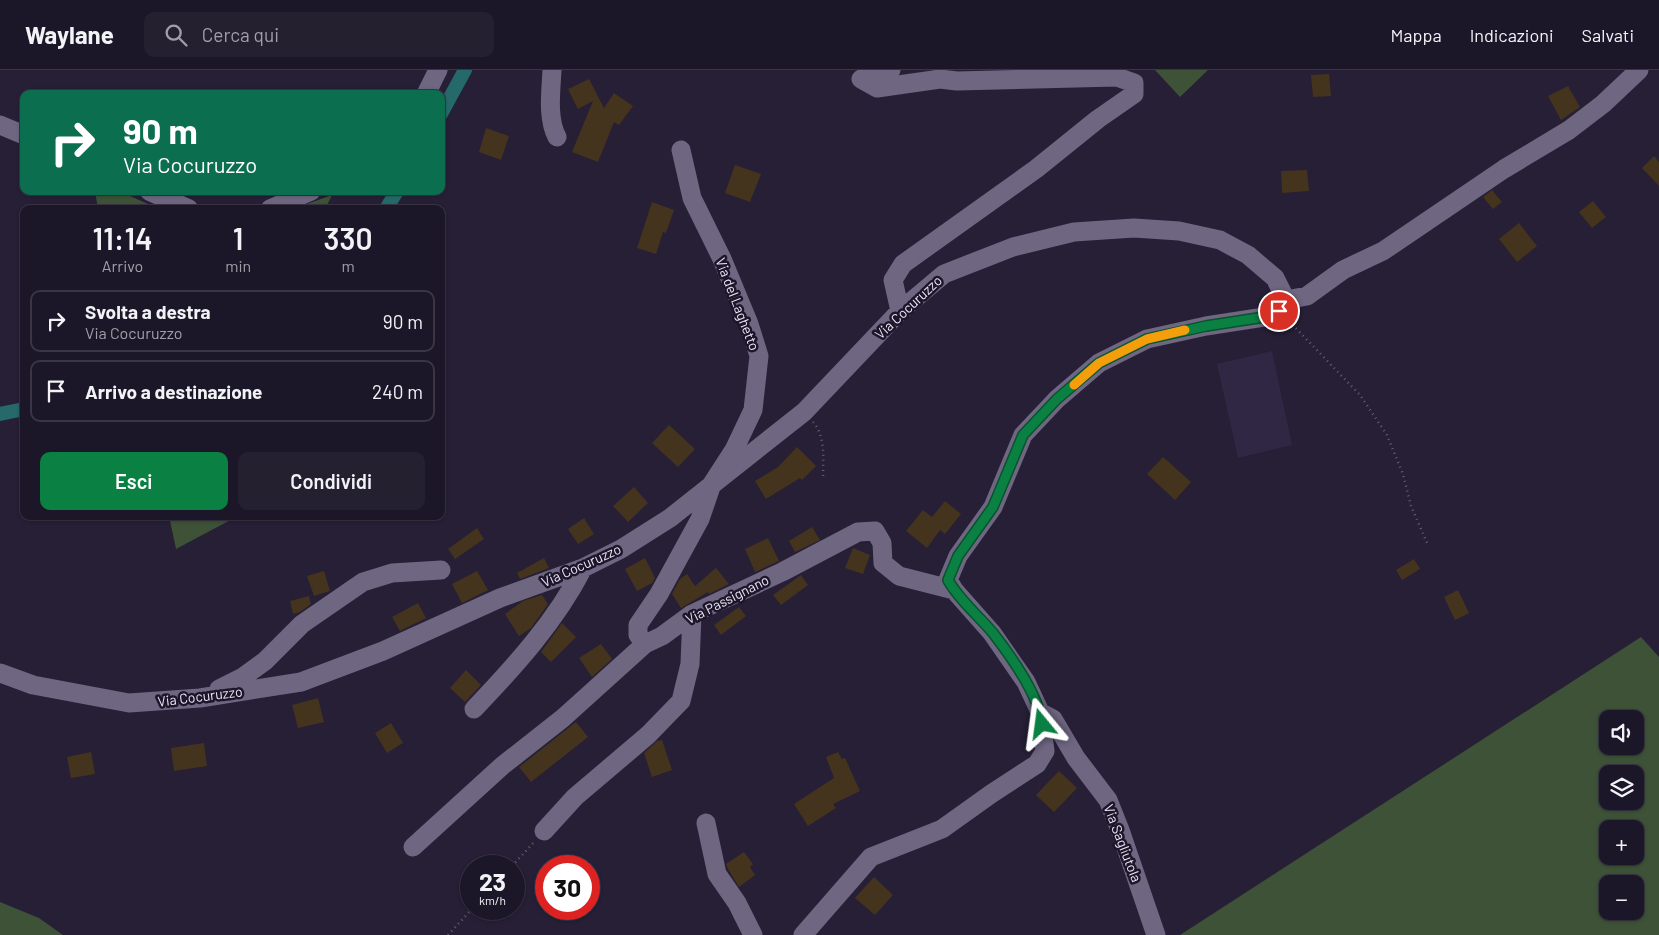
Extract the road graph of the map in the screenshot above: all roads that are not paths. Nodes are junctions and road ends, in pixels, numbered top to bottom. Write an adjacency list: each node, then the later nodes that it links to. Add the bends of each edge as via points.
1 (438, 70): 5 (street)
2 (552, 70): 8 (street, via 551,105 553,130)
3 (891, 70): 15 (street, via 861,79 877,88 940,80 1117,77 1134,83 1134,94 903,264 893,280)
4 (1639, 70): 14 (street, via 1569,130 1504,169 1390,247 1343,270 1307,296)
5 (428, 90)
6 (0, 125): 7 (street)
7 (20, 133)
8 (557, 137)
9 (681, 150): 16 (street, Via del Laghetto, via 692,198 722,259 759,356 753,410 734,450)
10 (158, 195): 12 (street)
11 (302, 195): 13 (street)
12 (180, 205)
13 (279, 205)
14 (1283, 306): 15 (street, Via Cocuruzzo, via 1275,278 1248,255 1220,240 1179,231 1134,228 1074,232 1013,248 944,274); 19 (street, via 1271,316 1147,339 1099,363 1057,399 1023,435 993,507 958,556 948,580)
15 (900, 311): 16 (street, Via Cocuruzzo, via 804,412)
16 (712, 484): 17 (street, Via Cocuruzzo, via 670,518); 21 (street, via 700,519 638,625 638,635)
17 (583, 568): 23 (street, Via Cocuruzzo, via 500,598 383,651 300,682); 24 (street, via 554,618)
18 (441, 570): 23 (street, via 392,573 363,582 302,624 265,661 242,677)
19 (954, 590): 20 (street, Via Passignano, via 899,576 883,564 882,543 875,531 858,532); 25 (street, via 992,633 1026,682)
20 (692, 614): 21 (street, Via Passignano); 27 (street, via 690,664 681,701 648,735 575,797)
21 (645, 644): 28 (street, Via Passignano)
22 (0, 673): 23 (street, Via Cocuruzzo, via 33,684 129,703)
23 (200, 698)
24 (474, 709)
25 (1040, 712): 30 (street, via 1045,751 1037,764 942,829 871,857); 31 (street, Via Sagliutola, via 1053,719 1076,758 1108,800)
26 (706, 823): 29 (street, via 717,874)
27 (544, 831)
28 (413, 847)
29 (753, 935)
30 (803, 935)
31 (1156, 935)

